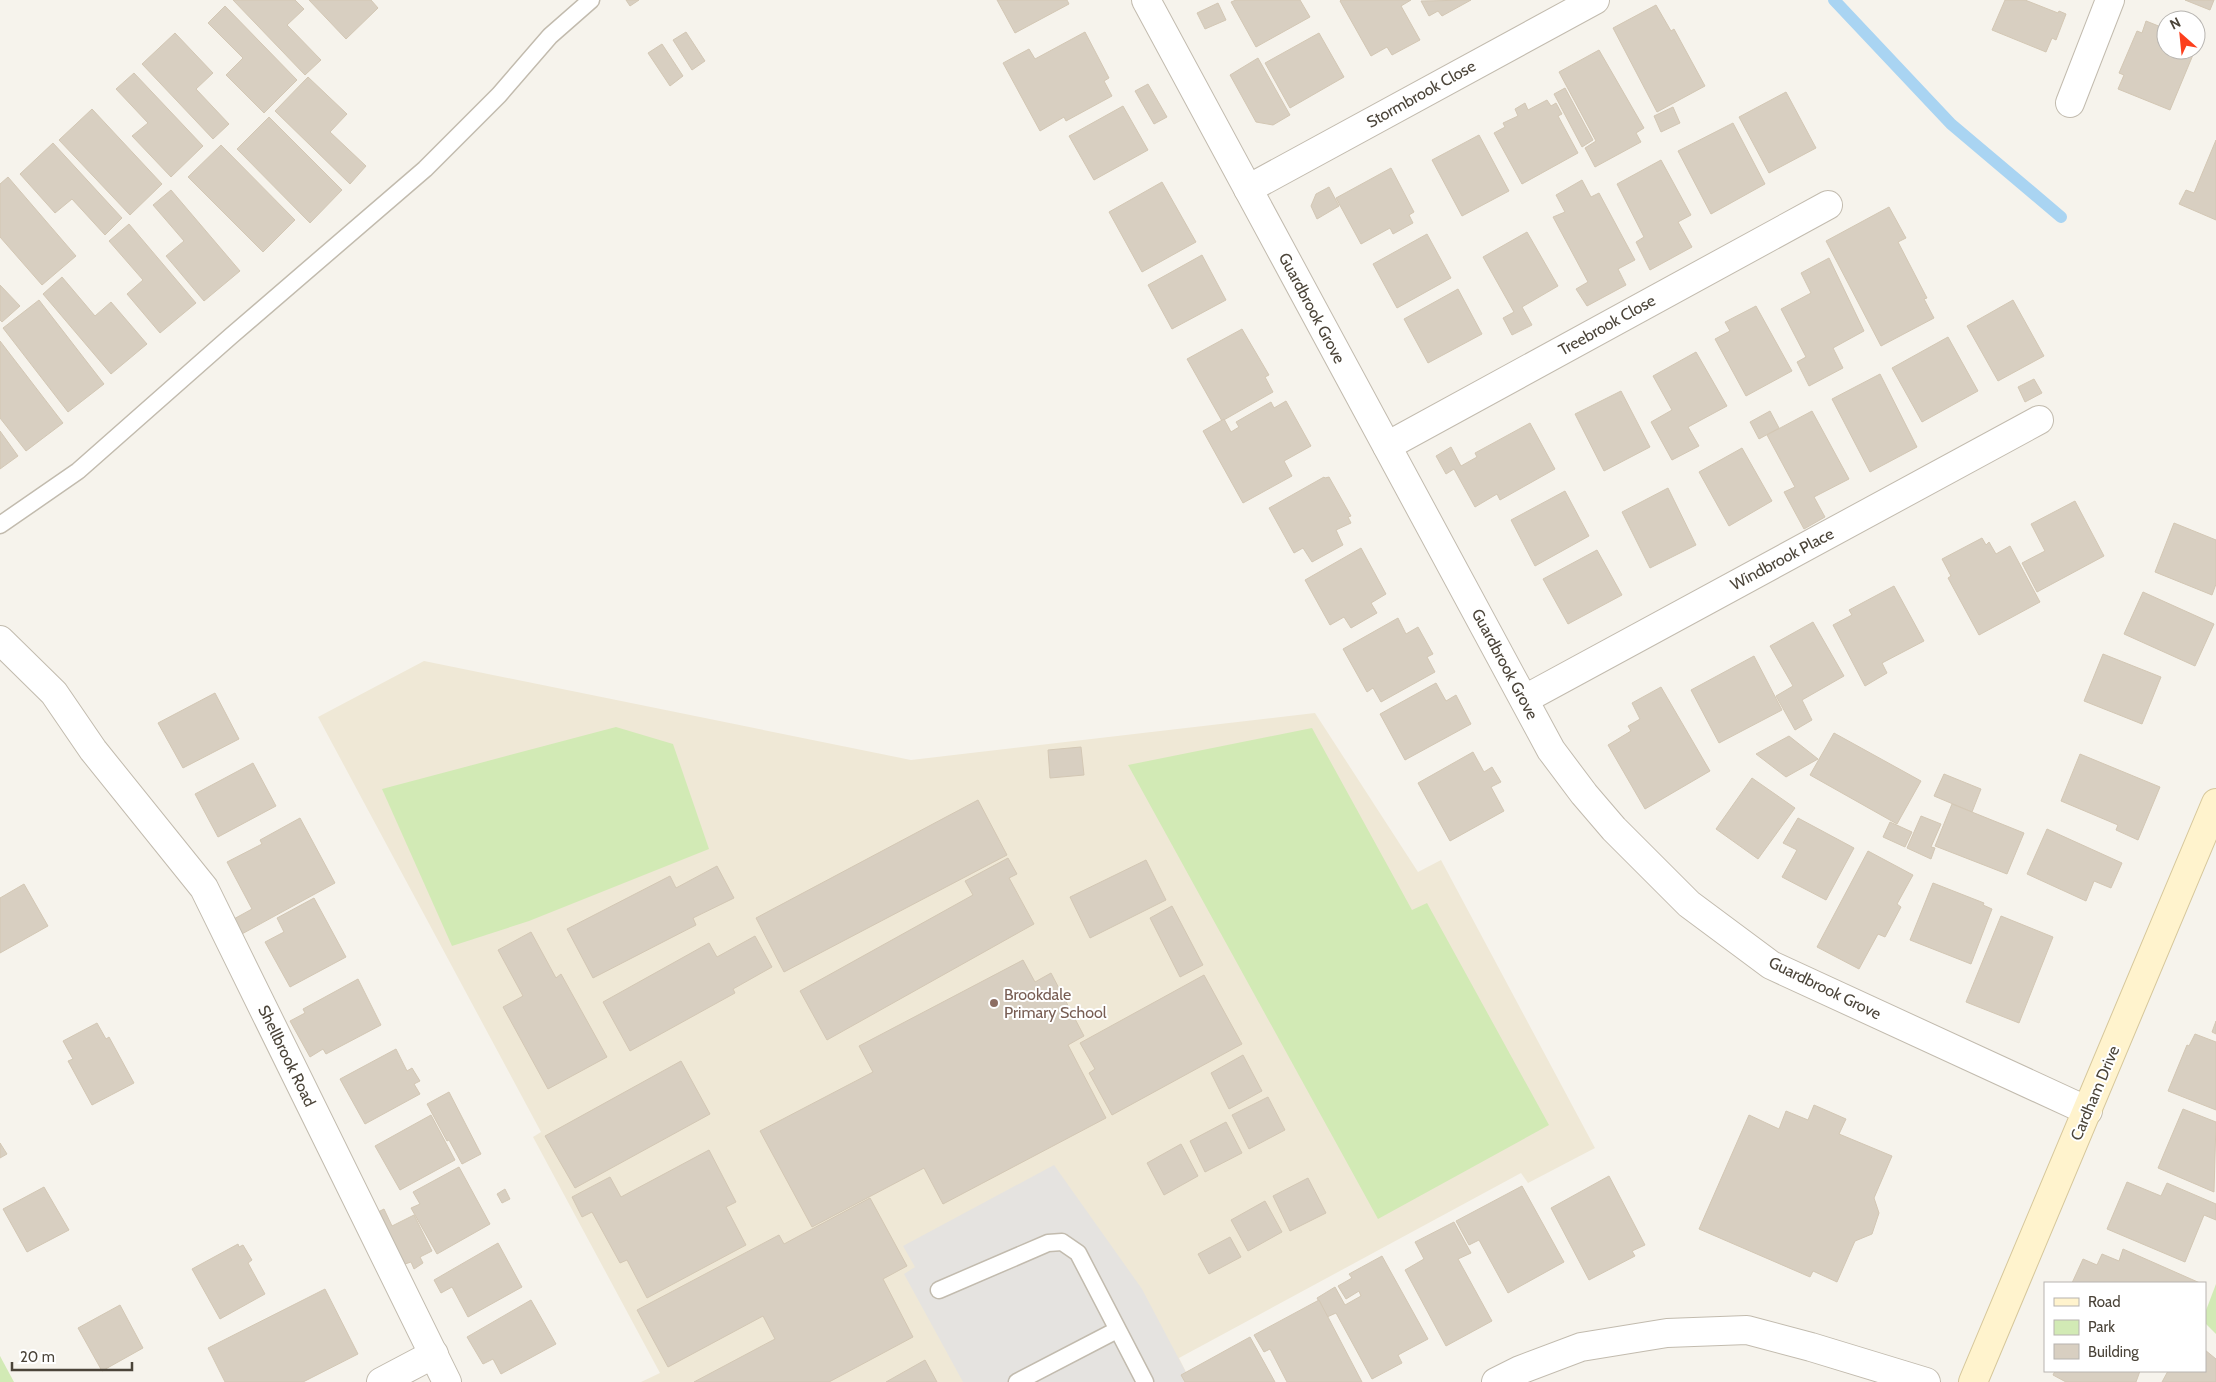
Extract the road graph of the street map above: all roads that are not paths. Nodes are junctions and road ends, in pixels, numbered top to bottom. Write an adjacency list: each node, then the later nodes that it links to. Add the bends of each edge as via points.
1 (591, 0): 10 (lane, via 550,36 499,95 425,169 78,471)
2 (1146, 0): 6 (street, Guardbrook Grove)
3 (1595, 0): 6 (street, Stormbrook Close)
4 (2110, 0): 5 (street)
5 (2070, 103)
6 (1248, 189): 9 (street, Guardbrook Grove)
7 (1828, 205): 9 (street, Treebrook Close)
8 (2039, 420): 12 (street, Windbrook Place)
9 (1387, 446): 12 (street, Guardbrook Grove)
10 (0, 524)
11 (0, 640): 17 (street, Shellbrook Road, via 54,693 93,750 204,888)
12 (1525, 699): 14 (street, Guardbrook Grove, via 1551,750 1602,815 1689,904 1732,937 1771,965)
13 (2216, 803): 14 (street, Cardham Drive)
14 (2088, 1111): 24 (street, Cardham Drive)
15 (939, 1290): 16 (lane, via 1048,1243 1062,1242 1078,1253)
16 (1117, 1330): 20 (lane); 21 (lane)
17 (434, 1354): 18 (street); 19 (street, Shellbrook Road)
18 (381, 1382)
19 (447, 1382)
20 (1017, 1382)
21 (1145, 1382)
22 (1496, 1382): 23 (street, via 1581,1347 1667,1332 1747,1330)
23 (1926, 1382)
24 (1974, 1382)

